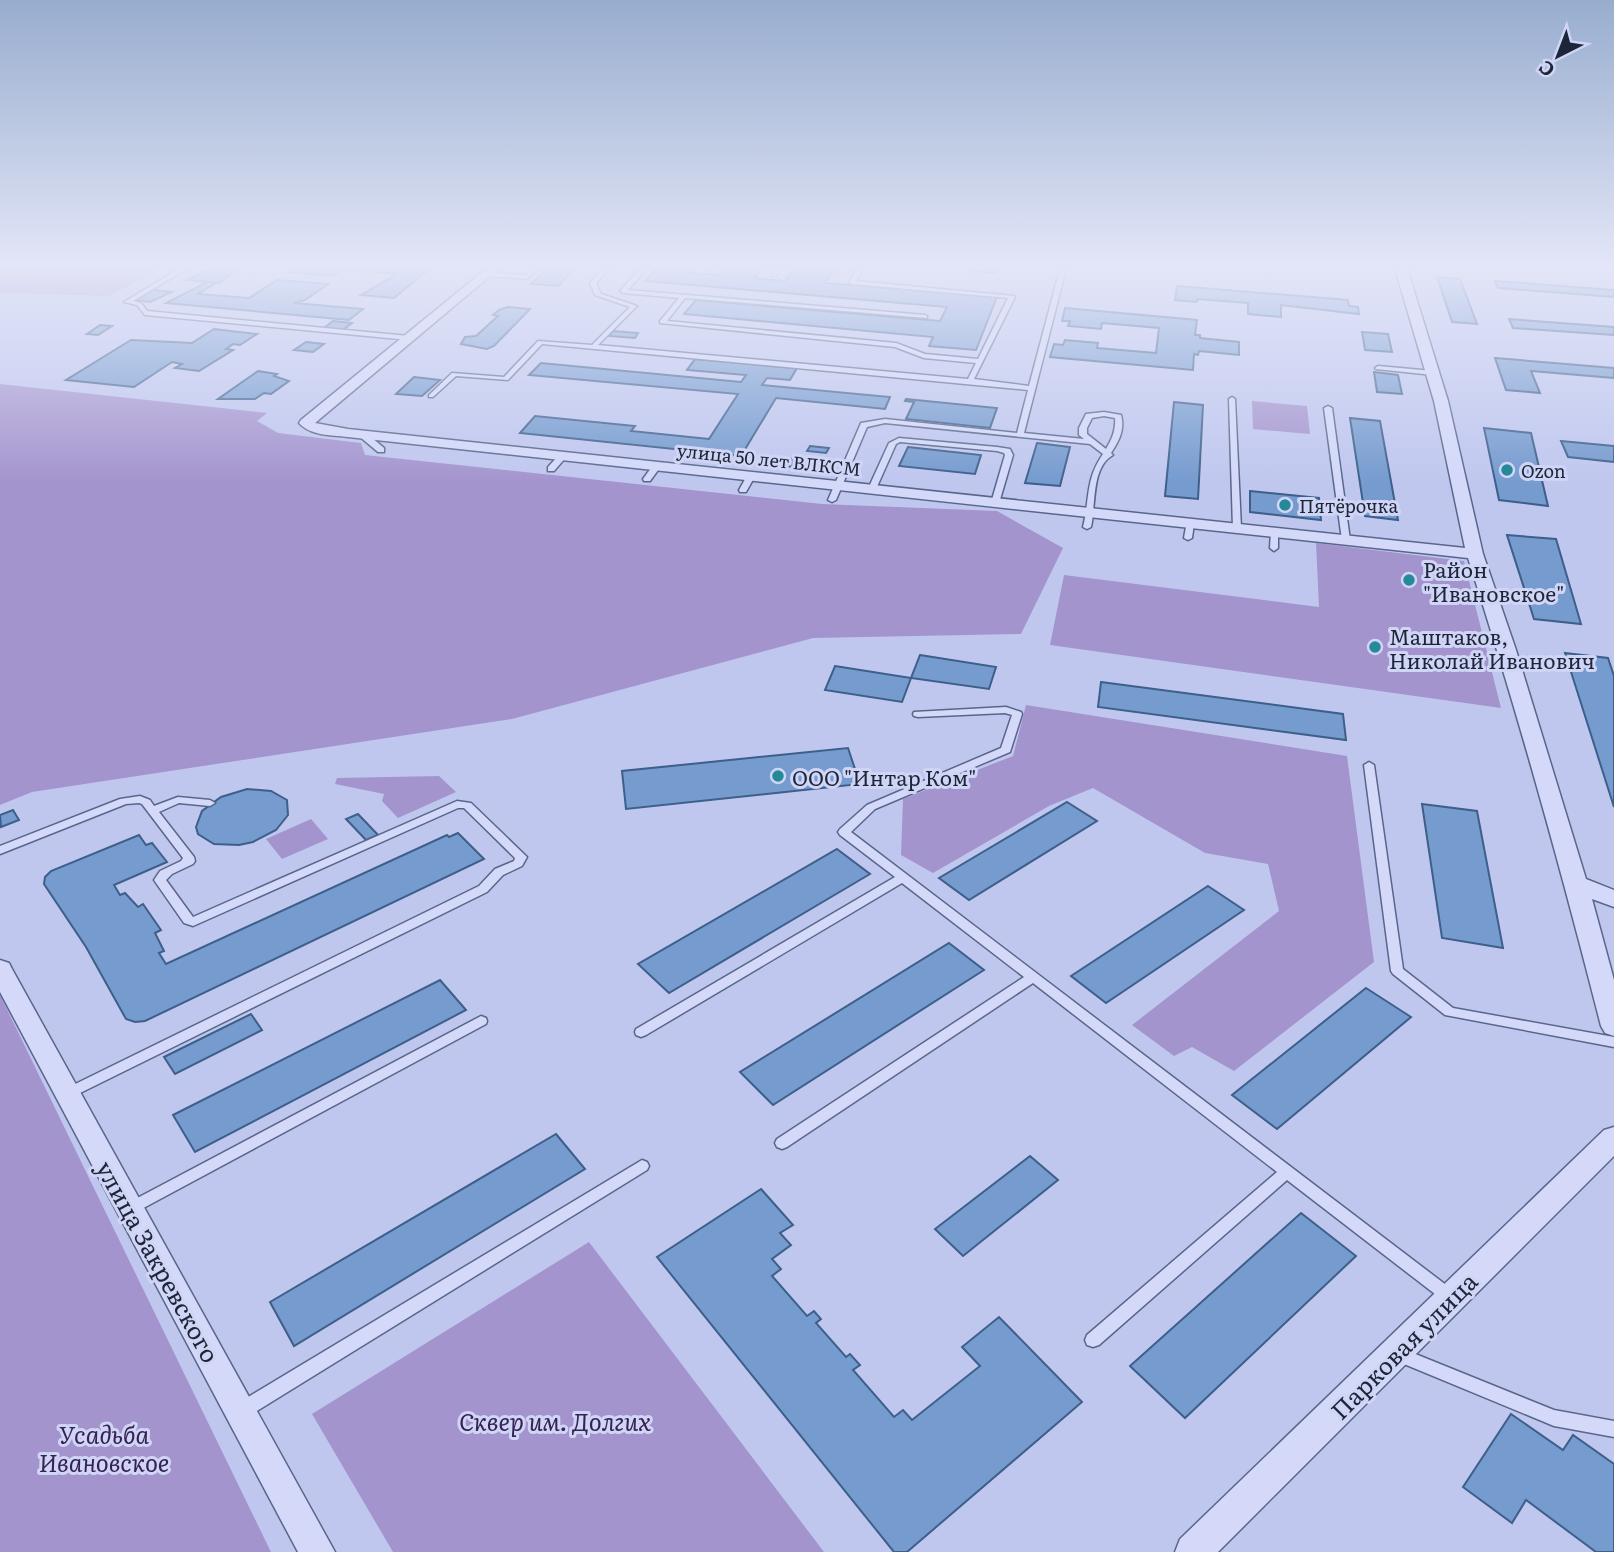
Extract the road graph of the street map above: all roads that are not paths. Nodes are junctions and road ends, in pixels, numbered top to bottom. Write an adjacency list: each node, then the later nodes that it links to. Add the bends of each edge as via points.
1 (403, 337): 7 (lane)
2 (603, 337): 8 (lane)
3 (819, 337): 9 (lane, via 896,345 924,356)
4 (992, 337): 9 (lane)
5 (1045, 337): 13 (lane)
6 (1422, 337): 11 (street)
7 (409, 338): 17 (street, улица 50 лет ВЛКСМ, via 306,424)
8 (593, 347): 12 (lane); 14 (lane, via 540,342 506,379 454,374)
9 (980, 361): 12 (lane)
10 (1378, 368): 11 (lane)
11 (1433, 373): 30 (street)
12 (970, 381): 13 (lane)
13 (1032, 388): 18 (lane)
14 (431, 396)
15 (1232, 399): 28 (lane)
16 (1328, 408): 29 (lane)
17 (362, 434): 20 (lane); 22 (street, улица 50 лет ВЛКСМ)
18 (1020, 435): 19 (lane); 25 (lane, via 868,423)
19 (1089, 442): 21 (lane); 21 (lane, via 1083,428 1089,416 1118,417 1120,424)
20 (380, 450)
21 (1109, 455): 27 (lane, via 1097,471)
22 (563, 456): 23 (lane); 25 (street, улица 50 лет ВЛКСМ, via 652,473)
23 (551, 468)
24 (872, 489): 25 (street, улица 50 лет ВЛКСМ); 26 (street, улица 50 лет ВЛКСМ); 26 (lane, via 896,441 997,449 1009,455)
25 (835, 493)
26 (995, 503): 27 (street, улица 50 лет ВЛКСМ)
27 (1089, 520): 28 (street, улица 50 лет ВЛКСМ, via 1189,531)
28 (1237, 528): 29 (street, улица 50 лет ВЛКСМ, via 1274,540)
29 (1346, 540): 30 (street, улица 50 лет ВЛКСМ)
30 (1475, 554): 37 (street)
31 (918, 714): 36 (lane, via 1006,710 1017,714 1006,750 871,807 844,832)
32 (1369, 765): 44 (lane, via 1397,971 1449,1012)
33 (210, 803): 34 (lane, via 178,800)
34 (153, 810): 35 (lane, via 140,799 124,801); 45 (lane, via 188,857 184,865 160,880 193,922 462,803 521,860 499,872 483,889)
35 (0, 850)
36 (903, 877): 40 (lane); 43 (lane)
37 (1576, 884): 38 (street); 42 (street)
38 (1614, 900)
39 (0, 969): 45 (street, улица Закревского)
40 (1033, 977): 47 (lane); 49 (lane)
41 (481, 1021): 50 (lane)
42 (1614, 1026)
43 (641, 1032)
44 (1614, 1042)
45 (68, 1094): 50 (street, улица Закревского)
46 (1614, 1138): 51 (street, Парковая улица)
47 (782, 1143)
48 (642, 1166): 54 (lane)
49 (1287, 1172): 51 (lane); 52 (lane)
50 (130, 1209): 54 (street, улица Закревского)
51 (1451, 1298): 53 (street, Парковая улица)
52 (1093, 1340)
53 (1395, 1353): 55 (lane, via 1554,1418); 57 (street, Парковая улица)
54 (241, 1411): 56 (street, улица Закревского)
55 (1614, 1429)
56 (317, 1552)
57 (1193, 1552)

